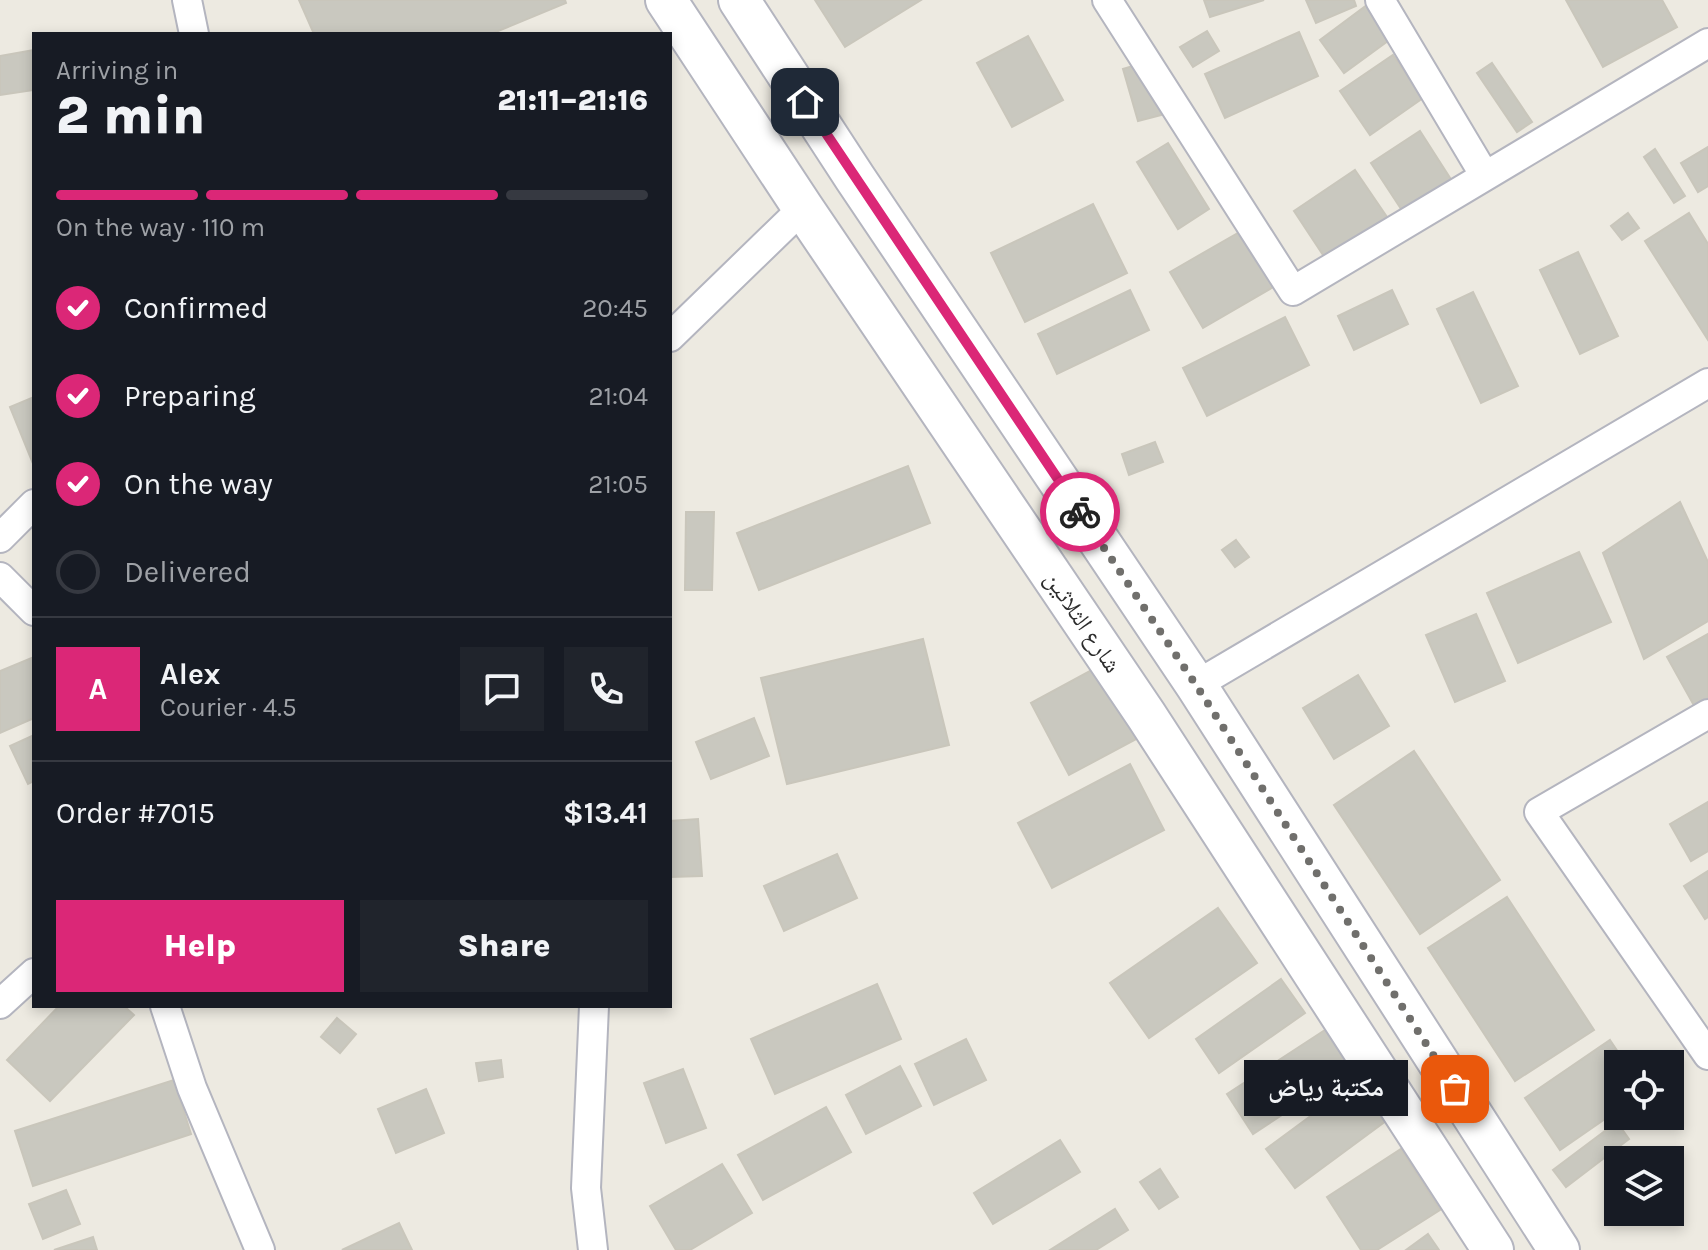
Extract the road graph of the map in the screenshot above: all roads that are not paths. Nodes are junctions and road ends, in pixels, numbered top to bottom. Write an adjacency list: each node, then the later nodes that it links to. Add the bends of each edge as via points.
1 (187, 0): 6 (street)
2 (666, 0): 10 (street, شارع الثلاثين)
3 (739, 0): 9 (street)
4 (1107, 0): 8 (street, via 1293,291)
5 (1380, 0): 8 (street)
6 (194, 32)
7 (1708, 43): 8 (street)
8 (1485, 176)
9 (855, 178): 10 (street); 17 (street)
10 (803, 208): 11 (street); 19 (street, شارع الثلاثين)
11 (672, 335)
12 (1708, 383): 17 (street)
13 (32, 506): 14 (street)
14 (0, 538)
15 (0, 577): 16 (street)
16 (32, 609)
17 (1196, 685): 19 (street); 28 (street)
18 (1708, 714): 24 (street, via 1539,812)
19 (1146, 715): 27 (street, شارع الثلاثين)
20 (32, 975): 21 (street)
21 (0, 1004)
22 (166, 1008): 25 (street, via 192,1088)
23 (594, 1008): 26 (street, via 586,1188)
24 (1708, 1055)
25 (260, 1250)
26 (593, 1250)
27 (1493, 1250)
28 (1559, 1250)

